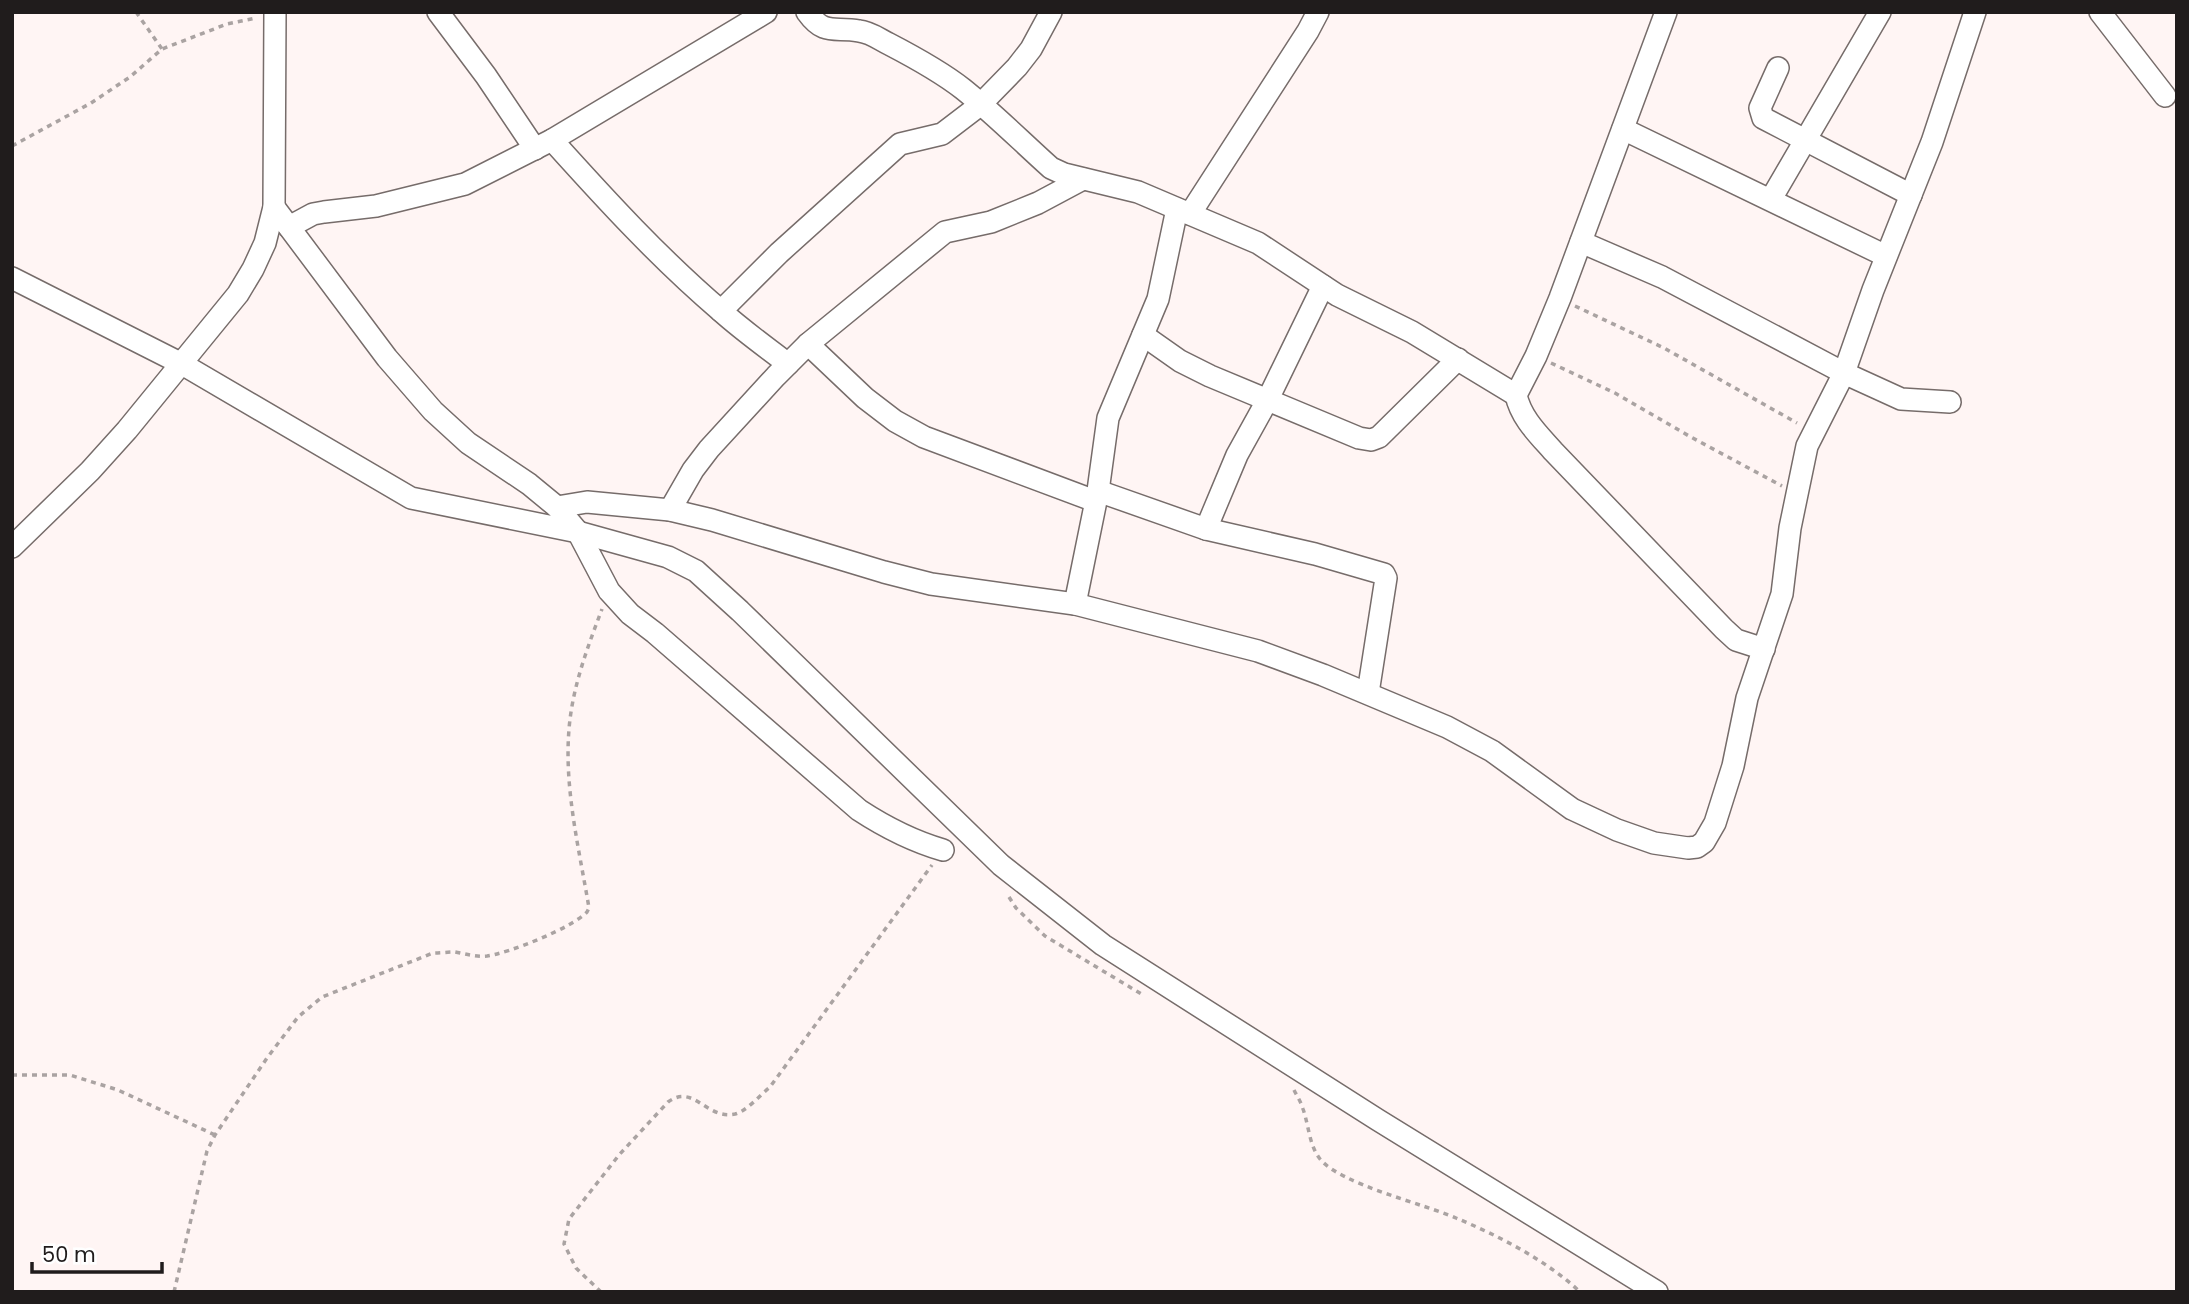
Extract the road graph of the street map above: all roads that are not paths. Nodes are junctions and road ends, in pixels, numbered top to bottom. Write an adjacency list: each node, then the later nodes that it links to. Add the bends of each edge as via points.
1 (438, 12): 17 (street)
2 (766, 12): 17 (street)
3 (807, 12): 11 (street, via 824,29)
4 (1051, 12): 14 (street, via 1031,49)
5 (1318, 12): 22 (street)
6 (1666, 12): 15 (street)
7 (1880, 12): 16 (street)
8 (1975, 12): 19 (street)
9 (2100, 12): 13 (street)
10 (275, 14): 21 (street)
11 (858, 21): 14 (street, via 867,32 914,57)
12 (1778, 68): 16 (street, via 1760,108 1761,116)
13 (2165, 96)
14 (980, 105): 18 (street, via 1051,168); 28 (street, via 942,134 900,144 779,253)
15 (1623, 129): 20 (street); 24 (street)
16 (1805, 142): 19 (street); 20 (street)
17 (544, 145): 23 (street, via 465,184 376,206 313,214); 28 (street)
18 (1083, 179): 22 (street, via 1138,192); 30 (street, via 991,222 945,232)
19 (1911, 195): 25 (street)
20 (1771, 200): 25 (street)
21 (274, 207): 23 (street); 32 (street, via 265,243 238,294)
22 (1184, 211): 27 (street, via 1273,251); 29 (street)
23 (289, 227): 39 (street, via 387,358 433,411 468,443)
24 (1581, 242): 34 (street, via 1662,277); 35 (street)
25 (1886, 256): 34 (street)
26 (12, 278): 32 (street)
27 (1323, 286): 31 (street); 36 (street)
28 (722, 312): 33 (street)
29 (1143, 335): 36 (street, via 1180,361); 38 (street, via 1108,418)
30 (808, 344): 33 (street); 38 (street, via 864,398 924,437)
31 (1458, 359): 35 (street); 36 (street, via 1380,437 1371,440)
32 (181, 364): 42 (street, via 411,498); 43 (street, via 90,471)
33 (788, 364): 40 (street, via 709,449)
34 (1844, 373): 37 (street, via 1901,399); 45 (street, via 1807,446 1782,594)
35 (1516, 394): 45 (street, via 1521,411 1553,451 1724,629 1736,640)
36 (1268, 399): 41 (street, via 1237,455)
37 (1950, 402)
38 (1096, 496): 41 (street); 44 (street)
39 (556, 507): 40 (street, via 587,502); 42 (street)
40 (670, 510): 44 (street, via 931,583)
41 (1206, 529): 46 (street, via 1384,574)
42 (578, 532): 47 (street, via 609,592 630,614 859,810 916,842); 48 (street, via 668,557 696,571 1001,865 1103,945)
43 (12, 547)
44 (1075, 604): 46 (street, via 1258,651)
45 (1764, 649): 46 (street, via 1715,823 1704,842 1688,848 1654,843 1572,809 1492,751)
46 (1368, 693)
47 (943, 850)
48 (1657, 1292)

